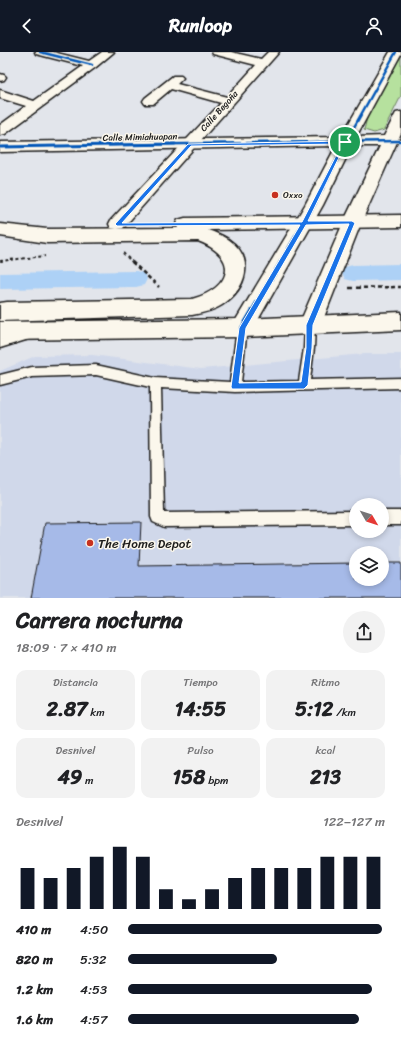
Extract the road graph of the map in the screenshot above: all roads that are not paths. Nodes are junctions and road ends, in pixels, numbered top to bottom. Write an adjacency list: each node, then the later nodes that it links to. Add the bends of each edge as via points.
1 (109, 52): 7 (street)
2 (217, 52): 6 (street)
3 (274, 52): 6 (street, Calle Begoña)
4 (396, 52): 15 (street)
5 (37, 53): 7 (street)
6 (264, 63): 10 (street, Calle Begoña)
7 (92, 65): 11 (street)
8 (0, 94): 11 (street)
9 (149, 101): 10 (street, via 173,81)
10 (229, 101): 16 (street, Calle Begoña)
11 (36, 105): 13 (street)
12 (401, 116): 14 (street)
13 (0, 131)
14 (395, 141): 15 (street, Calle Mimiahuapan); 20 (street)
15 (345, 142): 16 (street, Calle Mimiahuapan); 19 (street)
16 (190, 144): 17 (street, Calle Mimiahuapan); 21 (street, Calle Begoña)
17 (0, 147)
18 (401, 221): 20 (street)
19 (304, 223): 20 (street); 21 (street); 27 (street)
20 (352, 223): 26 (street)
21 (117, 224): 22 (street)
22 (0, 226)
23 (0, 230): 24 (street, via 47,236 200,234 222,244 235,259 236,272 231,287 214,300 192,307)
24 (0, 312)
25 (401, 321): 26 (street)
26 (310, 325): 27 (street); 34 (lane)
27 (242, 328): 28 (street); 35 (lane)
28 (45, 330): 29 (street); 30 (lane)
29 (0, 331)
30 (0, 344)
31 (0, 380): 32 (lane, via 32,372 96,370)
32 (155, 383): 35 (lane); 36 (lane, via 158,517 164,520)
33 (401, 383): 34 (lane)
34 (304, 385): 35 (lane)
35 (235, 387)
36 (349, 518)
37 (389, 518): 38 (lane)
38 (401, 518)

